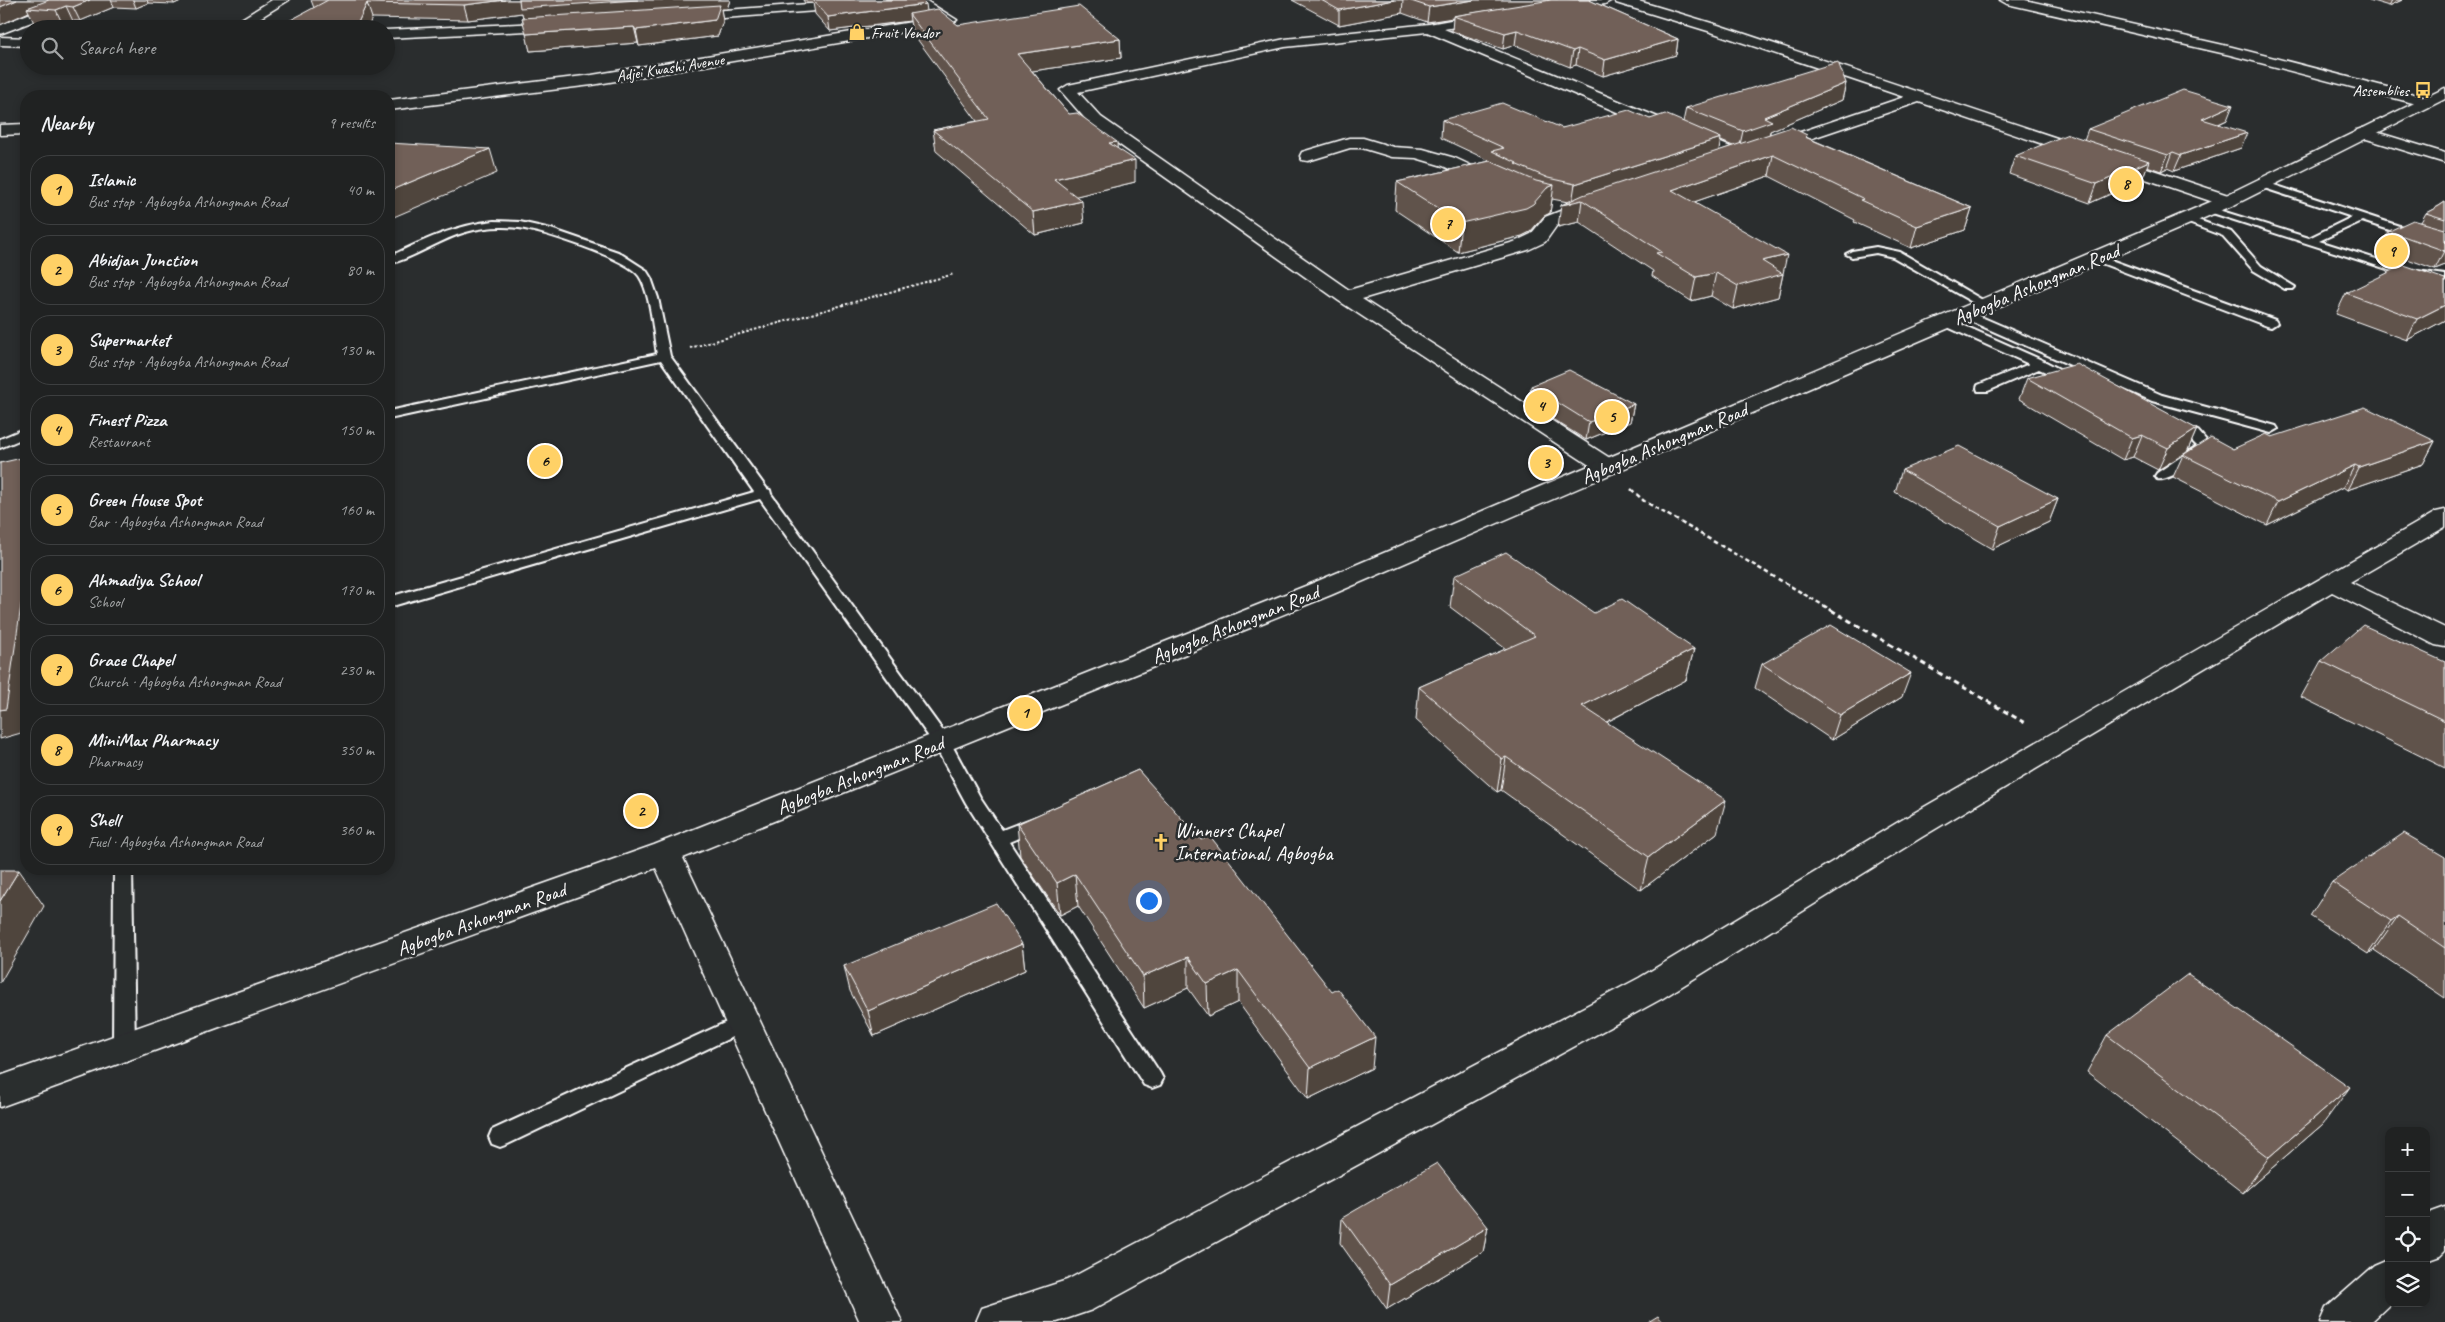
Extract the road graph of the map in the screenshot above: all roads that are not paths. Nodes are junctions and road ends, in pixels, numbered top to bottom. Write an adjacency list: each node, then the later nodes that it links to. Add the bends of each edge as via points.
1 (76, 0): 11 (street)
2 (282, 0): 12 (street)
3 (1605, 0): 8 (street)
4 (1621, 0): 20 (street)
5 (2007, 0): 21 (street)
6 (914, 1): 7 (street); 10 (street); 22 (street, Adjei Kwashi Avenue, via 950,20 592,80)
7 (942, 1)
8 (1541, 9)
9 (1504, 15): 15 (street)
10 (667, 18)
11 (25, 20)
12 (248, 20)
13 (20, 22): 16 (street)
14 (575, 25): 17 (street)
15 (1429, 28): 27 (street); 44 (street, via 1285,43 1068,90 1095,120)
16 (0, 30)
17 (395, 34)
18 (0, 42): 19 (street)
19 (20, 42)
20 (1920, 97): 27 (street); 34 (street)
21 (2436, 97): 25 (street, Agbogba Ashongman Road)
22 (395, 104)
23 (20, 129): 24 (street)
24 (0, 130)
25 (2363, 133): 28 (street); 30 (street, Agbogba Ashongman Road)
26 (1308, 156): 31 (street, via 1349,143 1417,153 1449,162)
27 (1740, 157): 29 (street)
28 (2445, 158)
29 (1713, 166)
30 (2262, 184): 34 (street, Agbogba Ashongman Road); 36 (lane)
31 (1510, 190)
32 (1608, 200): 35 (street)
33 (1548, 205): 35 (street)
34 (2208, 210): 37 (lane); 41 (street, Agbogba Ashongman Road); 43 (lane, via 2257,268)
35 (1573, 211): 44 (street, via 1551,221 1538,238 1521,246)
36 (2362, 217): 37 (lane); 38 (lane)
37 (2309, 242): 42 (lane, via 2410,273)
38 (2445, 245)
39 (1852, 254): 45 (lane, via 1876,250 1896,254)
40 (395, 258): 47 (lane, via 446,234 488,224 532,227 605,251 642,272)
41 (2097, 258): 45 (street, Agbogba Ashongman Road); 46 (lane)
42 (2445, 278)
43 (2289, 286)
44 (1346, 297): 56 (street)
45 (1965, 314): 48 (lane); 53 (lane, via 2150,395); 56 (street, Agbogba Ashongman Road)
46 (2271, 323)
47 (664, 356): 51 (lane); 58 (lane)
48 (2040, 364): 49 (lane); 50 (lane)
49 (2085, 385)
50 (1983, 388)
51 (395, 415)
52 (2166, 421): 57 (lane, via 2193,434 2204,446 2200,452)
53 (2271, 429)
54 (20, 435): 55 (lane)
55 (0, 444)
56 (1608, 467): 63 (street, Agbogba Ashongman Road, via 1322,589)
57 (2162, 476)
58 (765, 494): 61 (lane); 63 (lane)
59 (2445, 517): 60 (street)
60 (2332, 582): 62 (street); 77 (street, via 1651,988 1077,1296)
61 (395, 600)
62 (2445, 639)
63 (942, 742): 65 (lane, via 972,799); 66 (street, Agbogba Ashongman Road)
64 (1051, 817): 65 (lane)
65 (998, 839): 70 (lane)
66 (665, 853): 68 (street); 69 (street, Agbogba Ashongman Road)
67 (123, 875): 69 (lane)
68 (744, 1022): 72 (lane); 76 (street)
69 (124, 1048): 71 (street, Agbogba Ashongman Road)
70 (1152, 1079)
71 (0, 1092)
72 (500, 1138)
73 (2445, 1226): 74 (street)
74 (2430, 1239)
75 (2385, 1282): 78 (street)
76 (881, 1322)
77 (997, 1322)
78 (2341, 1322)

